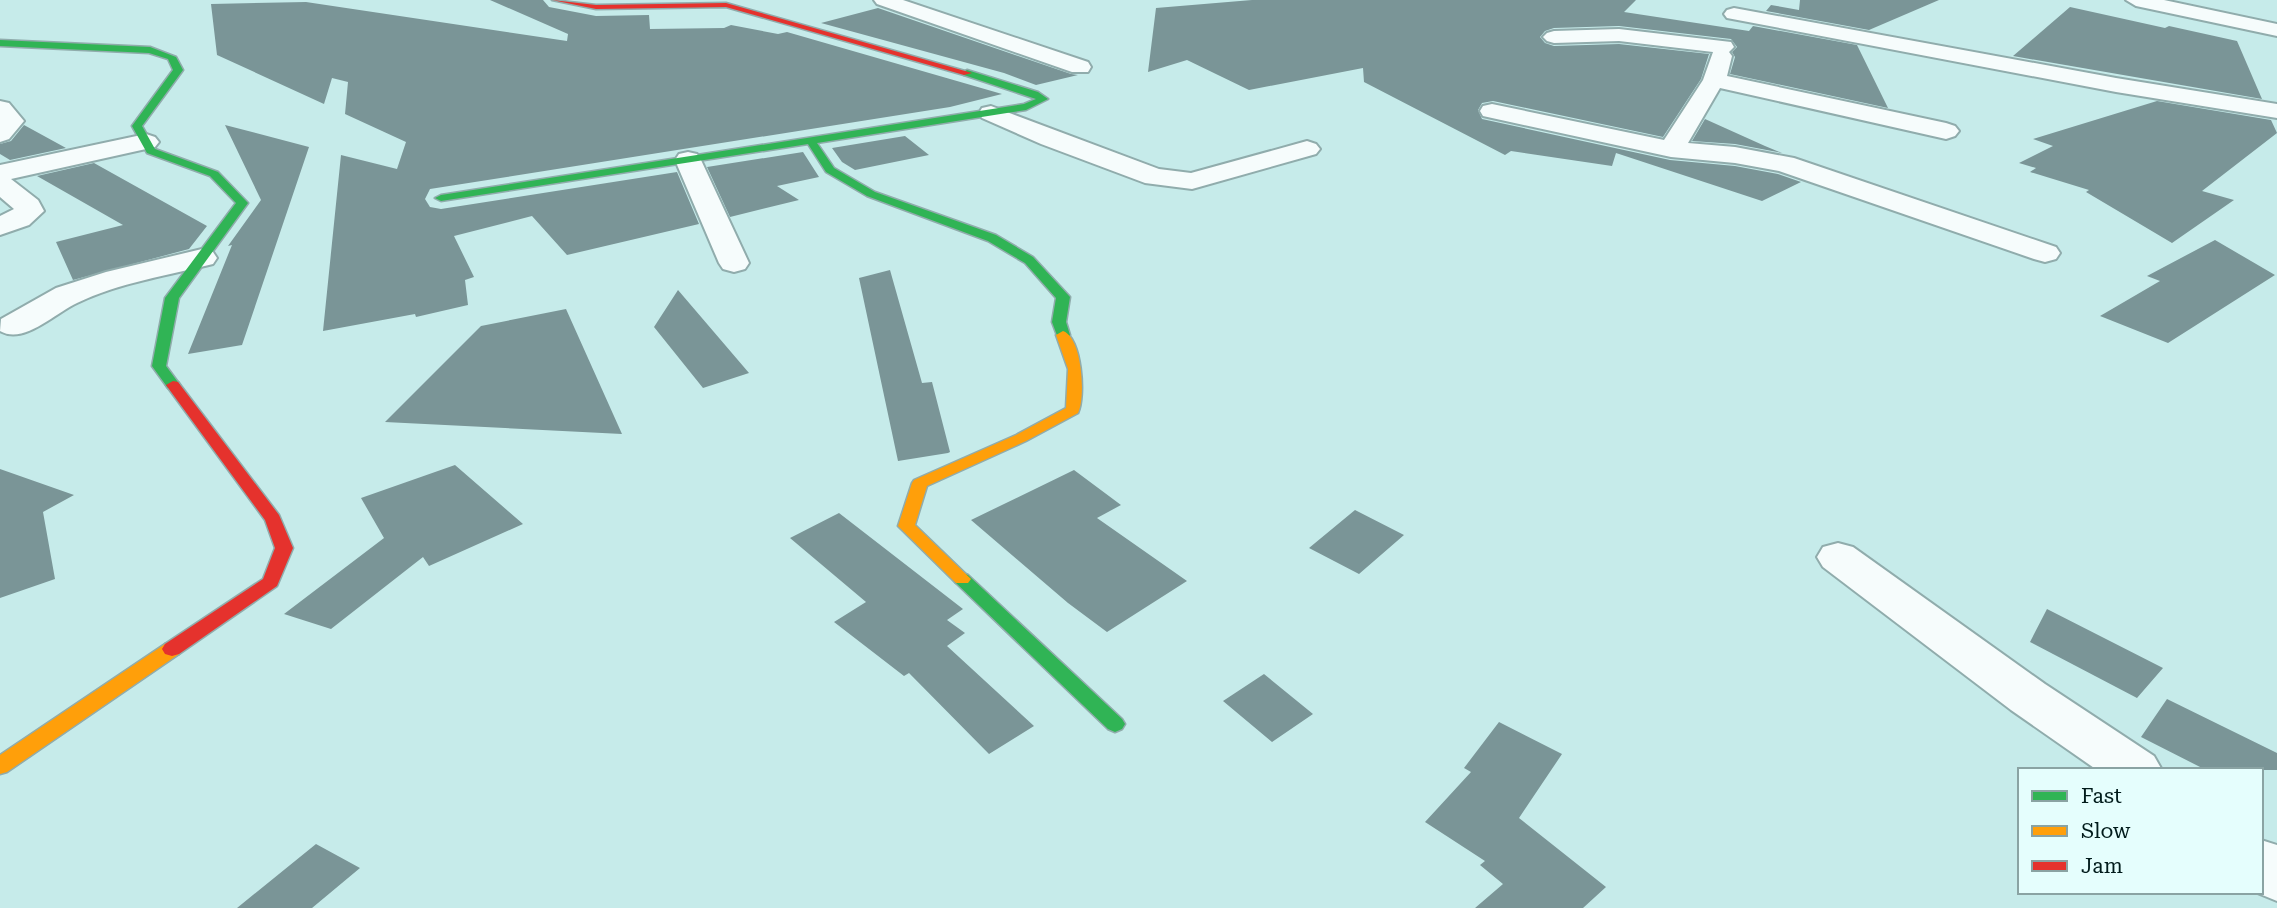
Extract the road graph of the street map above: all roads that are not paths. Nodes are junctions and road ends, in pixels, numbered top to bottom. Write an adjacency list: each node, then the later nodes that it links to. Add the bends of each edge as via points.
1 (556, 0): 14 (street, via 580,8 726,5 995,81 1042,99 1026,107)
2 (884, 0): 9 (street)
3 (2136, 0): 5 (street)
4 (1736, 7): 8 (street); 13 (street, via 2116,85)
5 (2277, 30)
6 (1555, 37): 8 (street, via 1619,35)
7 (0, 43): 18 (street, via 150,50 172,57 178,70 137,126)
8 (1723, 47): 10 (street)
9 (1080, 67)
10 (1714, 80): 15 (street); 20 (street)
11 (0, 107): 16 (street, via 12,121)
12 (1492, 111): 20 (street)
13 (2277, 111)
14 (990, 113): 17 (street); 19 (street, via 1155,177 1192,181)
15 (1946, 131)
16 (0, 134)
17 (811, 141): 21 (street); 31 (street, via 830,170 871,194 992,238 1030,260 1063,297 1059,321 1075,369 1073,410 920,483 906,526)
18 (146, 142): 22 (street); 27 (street, via 151,151 214,174 242,204)
19 (1307, 149)
20 (1671, 149): 26 (street, via 1784,164)
21 (688, 160): 24 (street); 28 (street)
22 (0, 173)
23 (0, 183): 25 (street, via 30,211)
24 (441, 198)
25 (0, 226)
26 (2045, 253)
27 (202, 258): 29 (street, via 67,295); 32 (street, via 172,298 159,366 273,519 284,548 271,582)
28 (734, 263)
29 (13, 326)
30 (1838, 557): 33 (street)
31 (1115, 724)
32 (0, 766)
33 (2133, 768)
34 (2263, 865): 35 (street)
35 (2277, 877)

